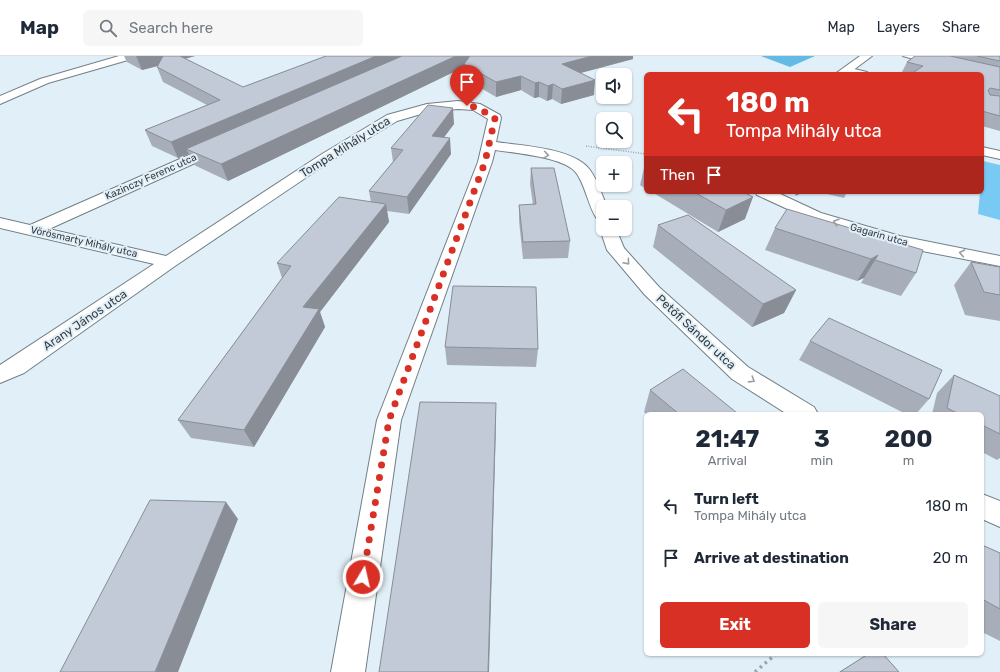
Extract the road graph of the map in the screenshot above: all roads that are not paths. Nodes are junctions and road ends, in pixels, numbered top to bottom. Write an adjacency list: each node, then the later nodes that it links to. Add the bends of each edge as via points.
1 (131, 56): 6 (street, via 44,81)
2 (868, 56): 5 (street)
3 (906, 56): 4 (lane)
4 (938, 63)
5 (844, 72)
6 (0, 100)
7 (228, 142): 13 (street, Kazinczy Ferenc utca)
8 (489, 145): 12 (street, one-way to 12, via 556,156 576,164 584,172); 16 (street, Tompa Mihály utca, via 495,118 476,107 427,108 392,118 327,157); 21 (street, Tompa Mihály utca, via 485,162 389,420)
9 (984, 151): 10 (street)
10 (1000, 155)
11 (767, 194): 15 (street, Gagarin utca, one-way to 11, via 897,241 815,216)
12 (596, 200)
13 (12, 228): 16 (street, Vörösmarty Mihály utca)
14 (611, 236): 18 (street, Petőfi Sándor utca, one-way to 18, via 616,250 652,291 740,373)
15 (1000, 261)
16 (169, 262): 17 (street, Arany János utca, via 16,367)
17 (0, 375)
18 (803, 412)
19 (984, 507): 20 (street)
20 (1000, 514)
21 (348, 672)

